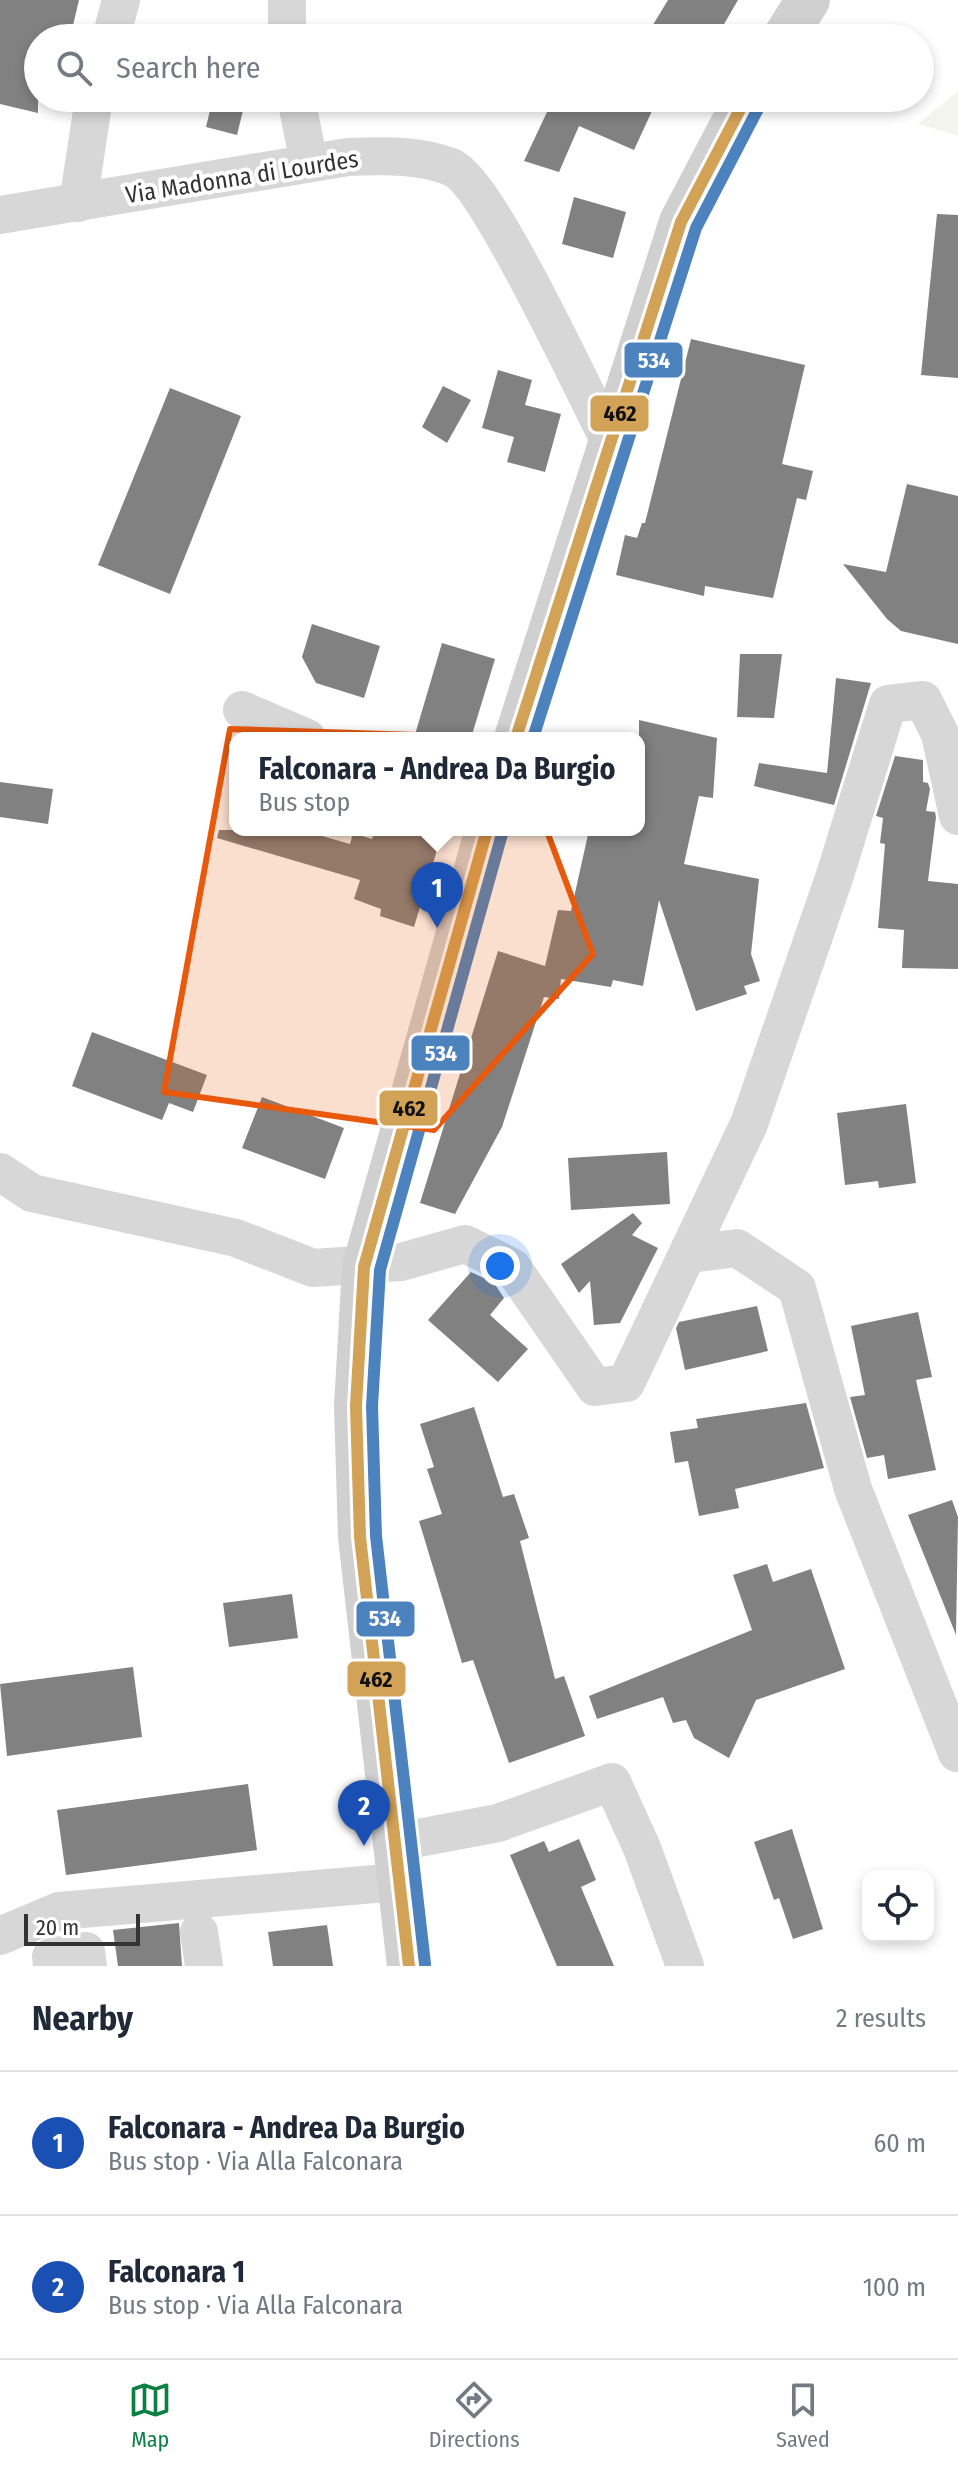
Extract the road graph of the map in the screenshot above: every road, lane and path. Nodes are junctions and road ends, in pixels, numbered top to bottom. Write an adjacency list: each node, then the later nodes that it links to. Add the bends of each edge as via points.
1 (121, 0): 4 (street)
2 (287, 0): 5 (street)
3 (808, 0): 6 (street)
4 (115, 24)
5 (287, 24)
6 (793, 24)
7 (92, 112): 11 (street)
8 (299, 112): 10 (street)
9 (739, 112): 13 (street, via 681,222)
10 (309, 163): 11 (street, Via Madonna di Lourdes); 13 (street, Via Madonna di Lourdes, via 401,155 454,168 494,215)
11 (78, 203): 12 (street, Via Madonna di Lourdes)
12 (0, 215)
13 (610, 442): 16 (street)
14 (242, 710): 15 (street)
15 (293, 732)
16 (518, 732)
17 (958, 816): 20 (street, via 940,734 923,700 888,704 749,1124)
18 (485, 836): 21 (street)
19 (0, 1172): 21 (street, via 32,1193 236,1238 313,1268)
20 (690, 1254): 21 (street, via 626,1383 595,1387 512,1267 465,1244); 22 (street, via 737,1248 797,1288 853,1489)
21 (364, 1267): 23 (street, via 356,1406 360,1537)
22 (957, 1753)
23 (395, 1862): 24 (street, via 59,1911); 27 (street); 28 (street, via 612,1782)
24 (0, 1936)
25 (52, 1966): 26 (street, via 51,1957 86,1951)
26 (88, 1966)
27 (409, 1966)
28 (685, 1966)

